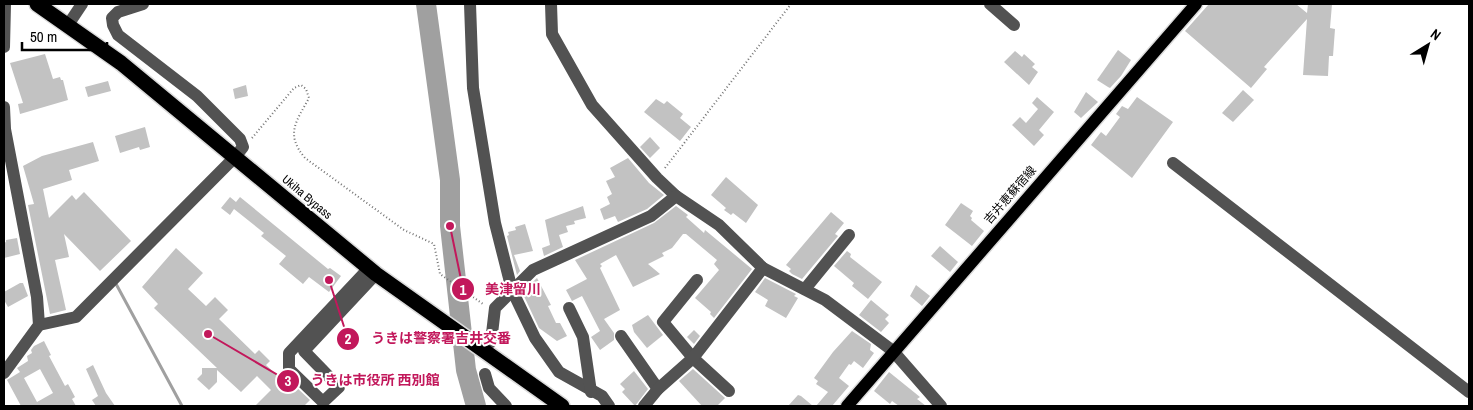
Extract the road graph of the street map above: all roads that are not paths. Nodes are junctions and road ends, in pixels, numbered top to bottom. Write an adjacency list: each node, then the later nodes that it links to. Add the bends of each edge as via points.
1 (5, 4): 11 (street)
2 (37, 4): 9 (highway, Ukiha Bypass)
3 (82, 4): 9 (street)
4 (143, 4): 13 (street, via 118,12 112,18 118,35 197,96 240,139)
5 (470, 4): 21 (street, via 473,88 495,223)
6 (552, 4): 15 (street, via 552,34 592,105)
7 (990, 4): 10 (street)
8 (1196, 4): 26 (main road, 吉井恵蘇宿線)
9 (68, 25): 13 (highway, Ukiha Bypass)
10 (1014, 25)
11 (4, 47)
12 (4, 107): 23 (street, via 5,129 37,297)
13 (239, 152): 18 (highway, Ukiha Bypass); 23 (street, via 76,317)
14 (1173, 163): 33 (street)
15 (676, 196): 17 (street, via 719,225); 21 (street, via 651,216 533,270)
16 (849, 235): 20 (street)
17 (763, 268): 20 (street); 27 (street)
18 (373, 271): 18 (street, via 304,351 339,387 323,402 289,369 289,353); 25 (highway, Ukiha Bypass, via 441,322)
19 (697, 280): 27 (street, via 664,322)
20 (806, 289): 26 (street)
21 (512, 290): 25 (street, via 495,308); 32 (street, via 535,338 559,372)
22 (569, 308): 32 (street, via 583,337)
23 (38, 325): 28 (street)
24 (621, 336): 30 (street)
25 (487, 346): 35 (highway, Ukiha Bypass)
26 (893, 351): 38 (main road, 吉井恵蘇宿線); 39 (street)
27 (693, 358): 30 (street); 31 (street)
28 (4, 373)
29 (485, 374): 34 (street, via 489,388)
30 (658, 390): 37 (street)
31 (729, 391)
32 (591, 392): 36 (street, via 602,396)
33 (1469, 392)
34 (506, 406)
35 (562, 406)
36 (609, 406)
37 (644, 406)
38 (847, 406)
39 (941, 406)

